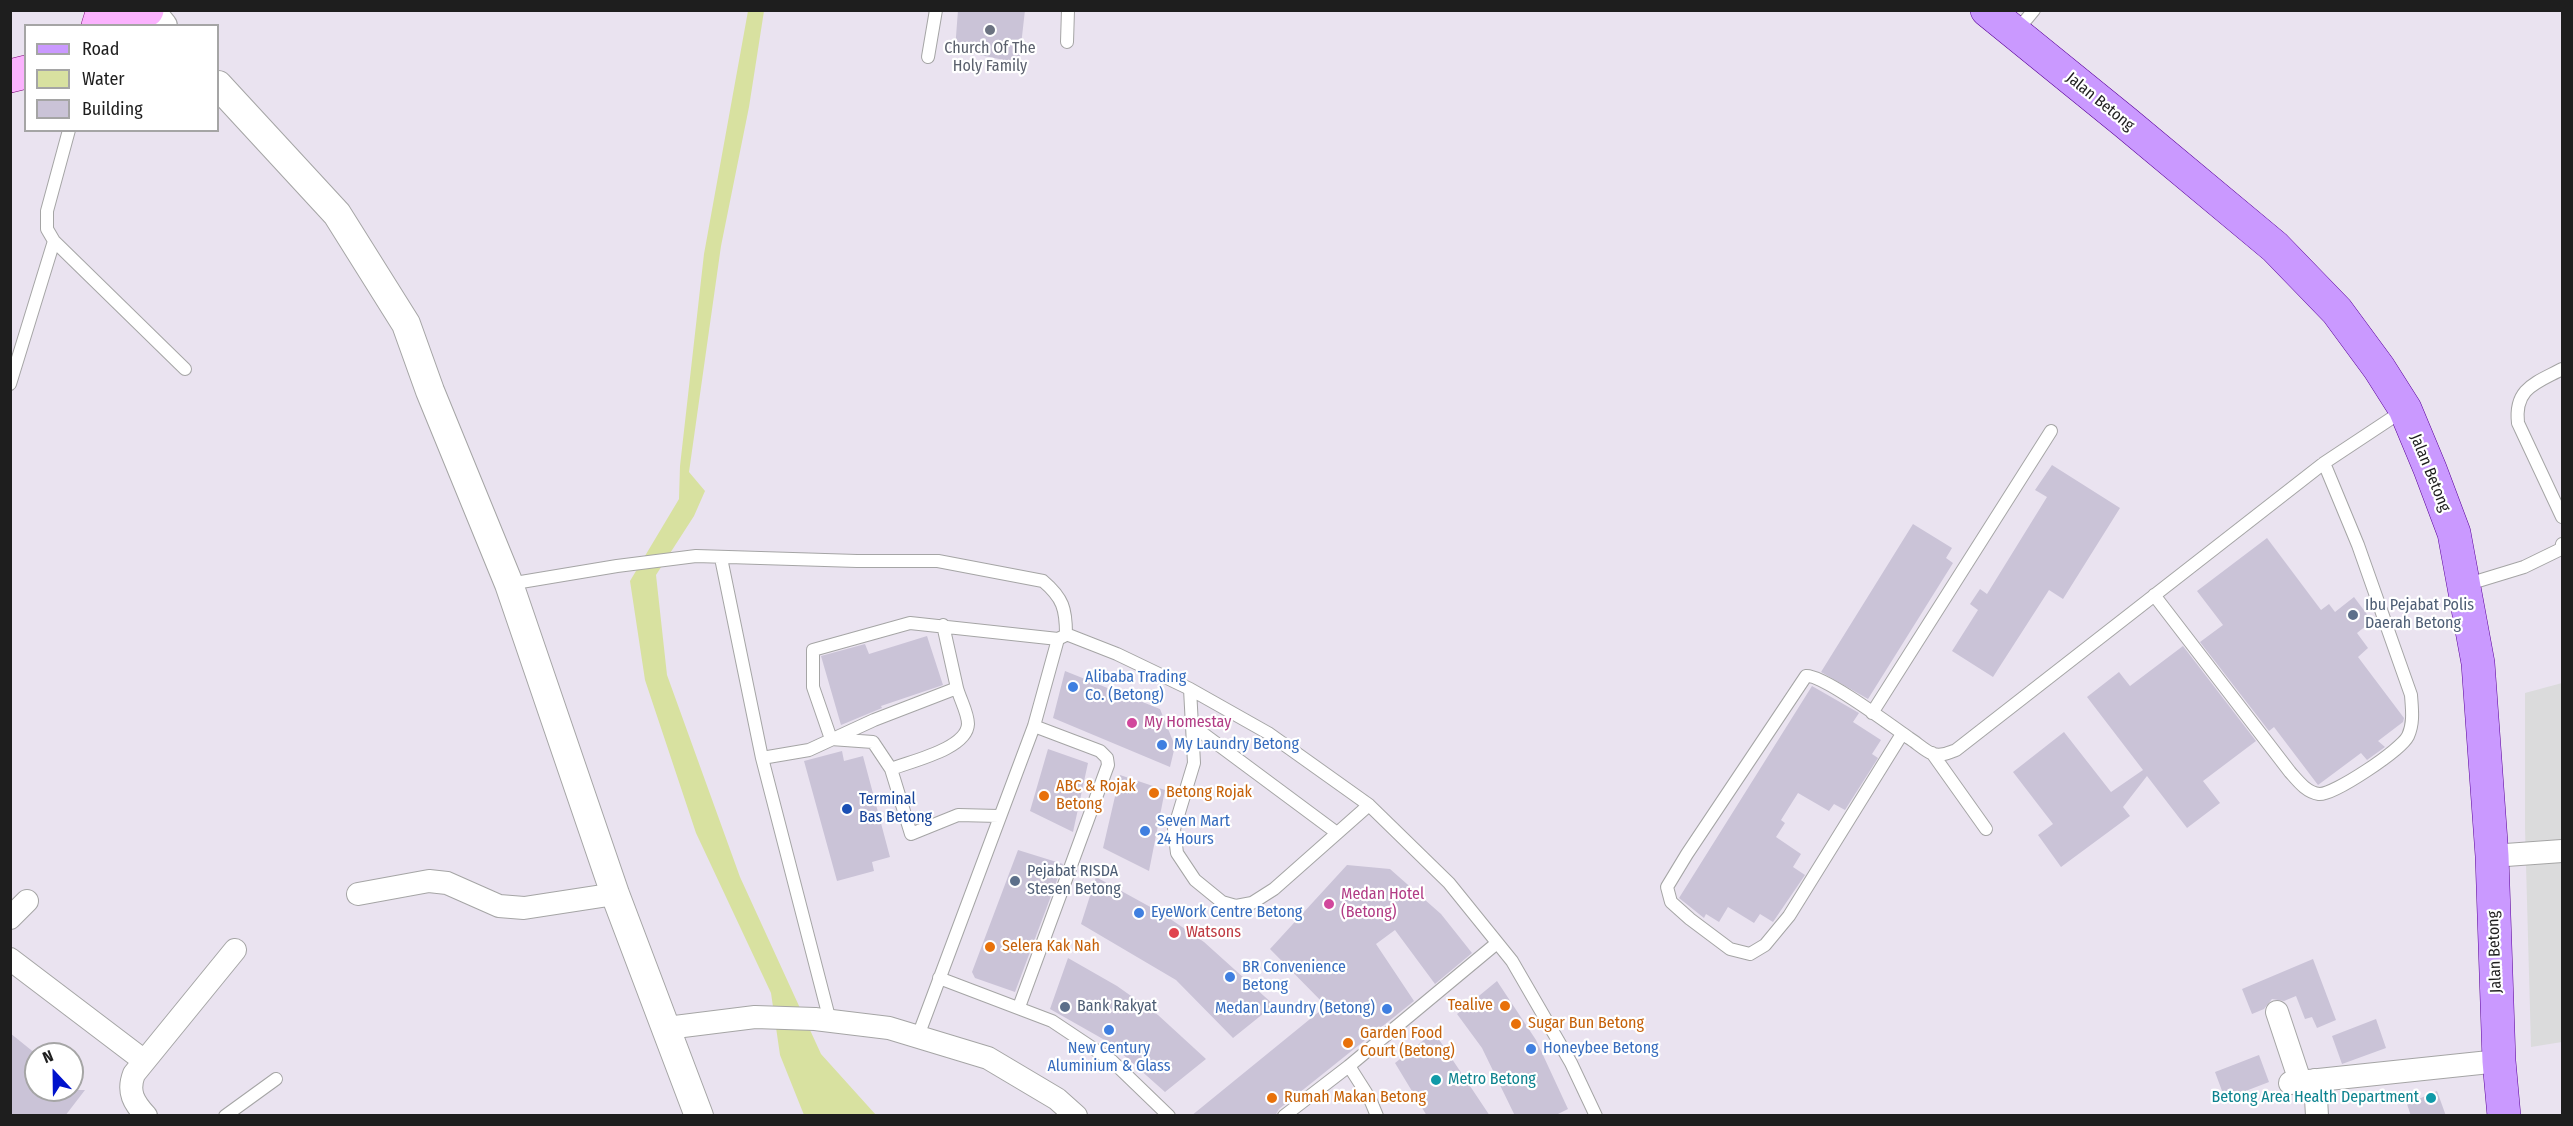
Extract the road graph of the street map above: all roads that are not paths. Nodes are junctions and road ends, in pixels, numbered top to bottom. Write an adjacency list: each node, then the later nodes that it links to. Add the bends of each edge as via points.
1 (148, 10): 6 (main road); 7 (street)
2 (936, 10): 9 (lane)
3 (1068, 10): 8 (lane)
4 (1987, 10): 5 (main road, Jalan Betong)
5 (2024, 22): 16 (main road, Jalan Betong, via 2125,122 2275,247 2337,311)
6 (126, 24)
7 (161, 24)
8 (1067, 42)
9 (928, 57)
10 (219, 86): 22 (street, via 337,214 400,315)
11 (68, 132): 12 (lane, via 48,211 46,229)
12 (54, 241): 13 (lane); 15 (lane)
13 (185, 369)
14 (2562, 369): 19 (lane, via 2523,392 2516,406 2518,423)
15 (10, 384)
16 (2404, 409): 18 (lane); 23 (main road, Jalan Betong, via 2454,533)
17 (2051, 431): 29 (lane)
18 (2324, 463): 24 (lane); 24 (lane, via 2358,545 2411,695 2412,720 2407,738 2373,767 2328,793 2309,791 2290,772)
19 (2562, 517)
20 (2562, 544): 23 (lane, via 2560,549 2524,567)
21 (721, 558): 22 (lane, via 696,556); 26 (lane, via 938,561 1043,581 1057,593 1066,613); 35 (lane)
22 (508, 584): 44 (street)
23 (2464, 585): 42 (main road, Jalan Betong, via 2478,663)
24 (2154, 595): 34 (lane, via 1956,750 1944,755)
25 (943, 625): 26 (lane); 27 (lane); 33 (lane, via 910,623 813,650 813,687)
26 (1062, 637): 28 (lane, via 1117,654); 30 (lane)
27 (957, 688): 33 (lane); 36 (lane, via 968,723 964,737 953,746)
28 (1190, 689): 31 (lane); 37 (lane, via 1268,733)
29 (1872, 713): 32 (lane); 32 (lane, via 1818,677 1806,676 1667,887 1671,902 1730,949 1750,954 1765,945 1789,916)
30 (1034, 726): 38 (lane); 51 (lane, via 1100,751 1108,765)
31 (1192, 726): 40 (lane); 40 (lane, via 1194,763 1174,829 1178,853 1195,880 1222,902 1236,906 1252,903 1274,889)
32 (1902, 734): 34 (lane)
33 (831, 739): 35 (lane, via 809,750); 36 (lane, via 873,742)
34 (1932, 753): 39 (lane)
35 (762, 758): 53 (lane)
36 (891, 769): 38 (lane, via 911,834 958,815)
37 (1369, 805): 40 (lane); 47 (lane, via 1449,883)
38 (999, 816): 50 (lane)
39 (1986, 829)
40 (1337, 833)
41 (2562, 851): 42 (street)
42 (2492, 856): 57 (main road, Jalan Betong)
43 (358, 894): 44 (street, via 429,881 447,883 499,906 524,908)
44 (615, 894): 54 (street)
45 (27, 901): 46 (street)
46 (10, 918)
47 (1497, 943): 58 (lane); 68 (lane, via 1512,961 1571,1063)
48 (235, 950): 56 (street)
49 (10, 959): 56 (street)
50 (939, 978): 51 (lane); 55 (lane)
51 (1019, 1007): 65 (lane, via 1052,1021 1113,1060)
52 (2277, 1012): 60 (street)
53 (823, 1020): 54 (street, via 755,1017); 55 (street, via 889,1028)
54 (667, 1028): 63 (street)
55 (918, 1036): 64 (street, via 988,1058 1057,1099)
56 (143, 1060): 61 (street, via 130,1085 136,1105)
57 (2499, 1061): 60 (street); 70 (main road, Jalan Betong)
58 (1349, 1066): 66 (lane); 67 (lane)
59 (276, 1079): 62 (lane)
60 (2302, 1081): 69 (street)
61 (146, 1116)
62 (225, 1116)
63 (699, 1116)
64 (1076, 1116)
65 (1169, 1116)
66 (1284, 1116)
67 (1377, 1116)
68 (1596, 1116)
69 (2317, 1116)
70 (2504, 1116)

